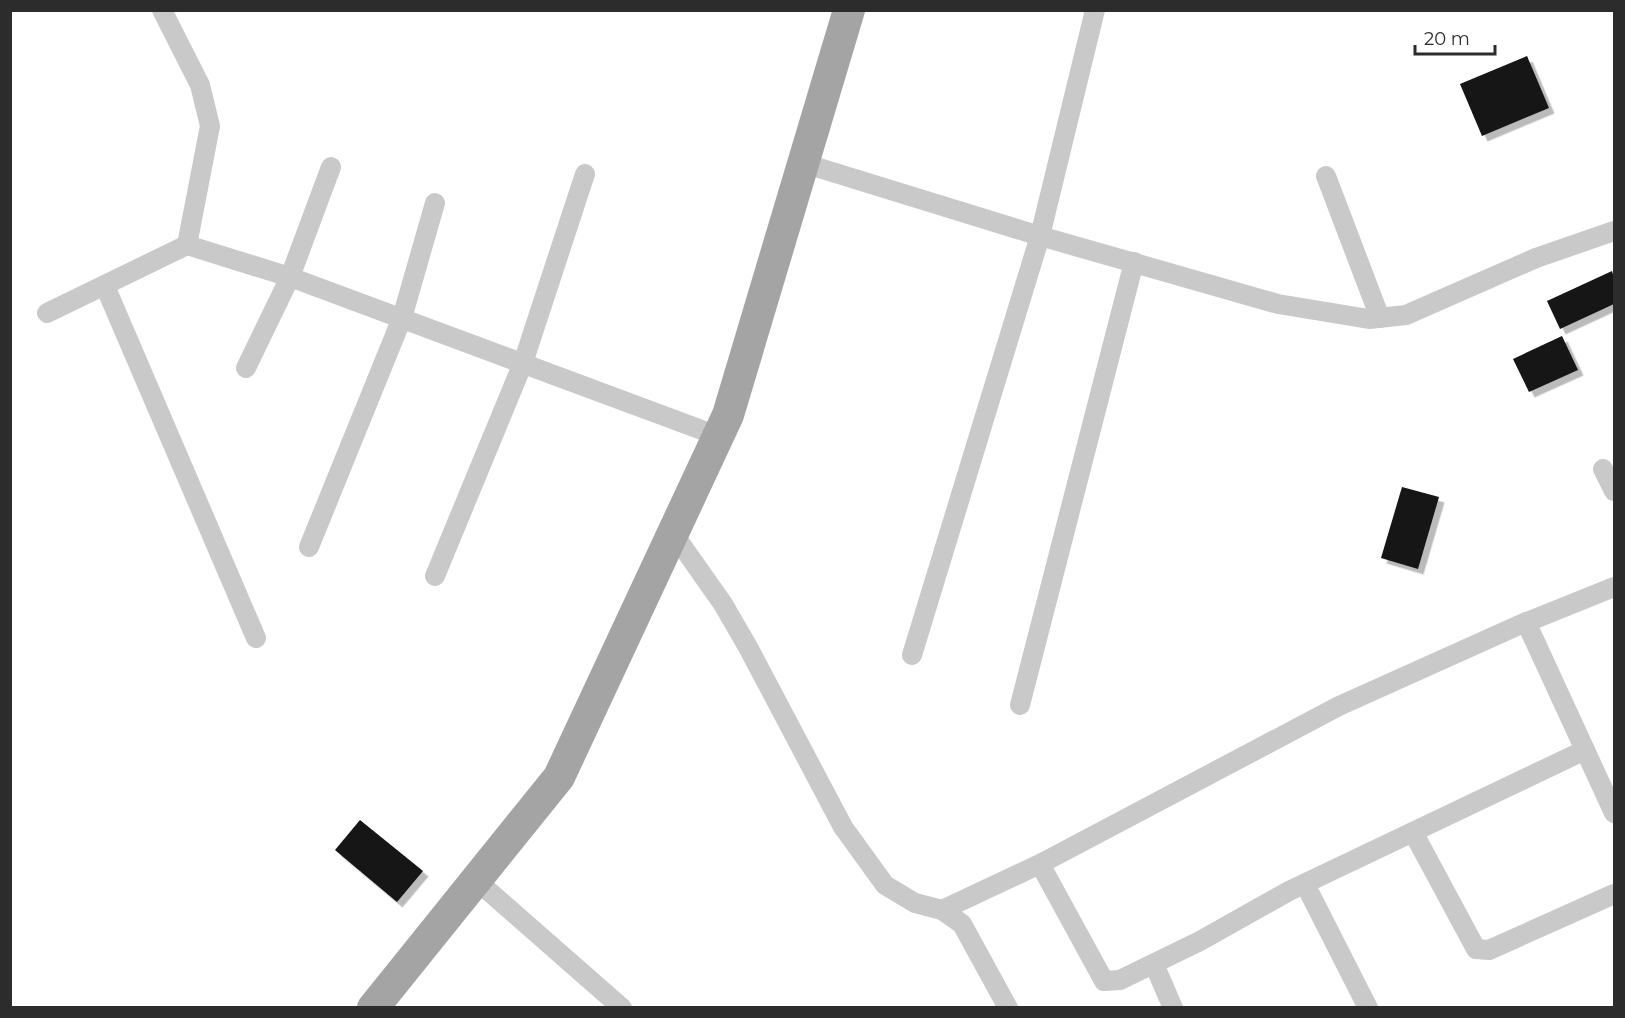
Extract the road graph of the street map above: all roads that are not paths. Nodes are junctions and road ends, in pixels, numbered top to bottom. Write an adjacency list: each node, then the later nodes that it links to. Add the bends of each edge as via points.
1 (162, 10): 11 (street, via 200,85 210,126)
2 (849, 10): 4 (main road)
3 (1095, 10): 10 (street)
4 (803, 163): 10 (street); 20 (main road, via 728,415)
5 (331, 167): 13 (street)
6 (585, 174): 18 (street)
7 (1326, 176): 17 (street)
8 (435, 203): 16 (street)
9 (1614, 231): 17 (street, via 1536,258 1406,315)
10 (1040, 236): 12 (street); 29 (street)
11 (187, 244): 13 (street); 14 (street)
12 (1134, 262): 17 (street, via 1278,304); 30 (street)
13 (290, 277): 16 (street); 19 (street)
14 (105, 286): 15 (street); 28 (street)
15 (46, 313)
16 (402, 318): 18 (street); 24 (street)
17 (1380, 318)
18 (523, 363): 20 (street); 25 (street)
19 (246, 368)
20 (718, 436): 23 (main road)
21 (1603, 469): 22 (street)
22 (1614, 491)
23 (673, 533): 35 (main road, via 559,777); 38 (street, via 723,604 843,827 885,885 915,903)
24 (309, 547)
25 (435, 576)
26 (1614, 587): 27 (street)
27 (1526, 622): 31 (street); 34 (street, via 1339,706)
28 (256, 638)
29 (912, 655)
30 (1020, 705)
31 (1585, 750): 32 (street); 33 (street)
32 (1614, 813)
33 (1413, 832): 36 (street); 37 (street, via 1476,950 1489,950)
34 (1040, 864): 38 (street); 39 (street, via 1104,981 1120,980)
35 (476, 880): 40 (main road); 41 (street)
36 (1305, 884): 39 (street); 44 (street)
37 (1614, 894)
38 (942, 910): 42 (street, via 962,924)
39 (1154, 964): 43 (street)
40 (373, 1008)
41 (622, 1008)
42 (1008, 1008)
43 (1173, 1008)
44 (1368, 1008)

